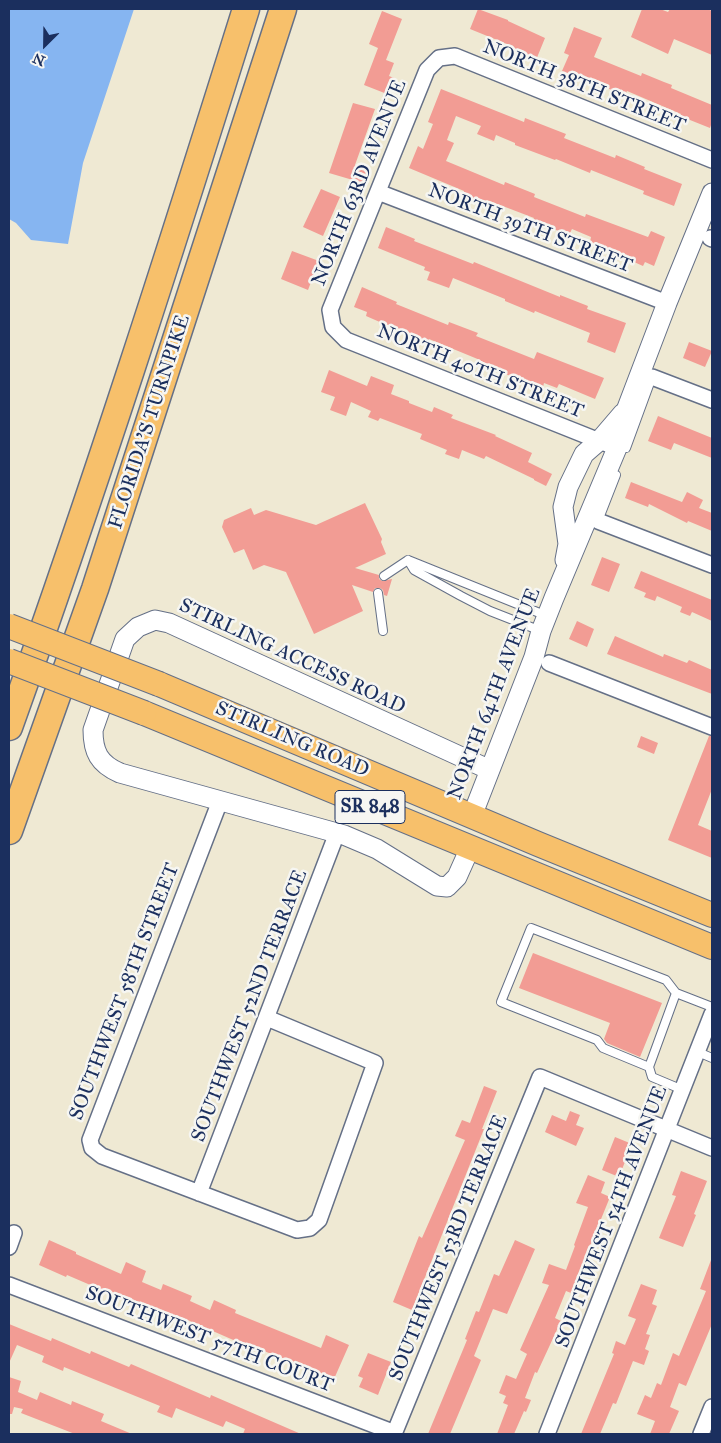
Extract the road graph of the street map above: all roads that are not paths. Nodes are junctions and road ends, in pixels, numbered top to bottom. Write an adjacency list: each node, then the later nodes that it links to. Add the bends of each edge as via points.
1 (246, 9): 28 (highway, FLORIDA'S TURNPIKE, via 63,575)
2 (283, 9): 33 (highway, FLORIDA'S TURNPIKE, via 98,579)
3 (439, 58): 4 (street, NORTH 38TH STREET, via 455,56); 5 (street, NORTH 63RD AVENUE, via 427,70)
4 (712, 160)
5 (378, 192): 7 (street, NORTH 39TH STREET); 8 (street, NORTH 63RD AVENUE, via 330,310)
6 (712, 193): 7 (street, NORTH 64TH AVENUE)
7 (667, 303): 11 (street, NORTH 64TH AVENUE)
8 (333, 327): 12 (street, NORTH 40TH STREET, via 346,340)
9 (652, 377): 10 (street); 13 (lane)
10 (712, 400)
11 (627, 408): 12 (street, NORTH 64TH AVENUE); 13 (street, NORTH 64TH AVENUE)
12 (599, 441): 13 (street, NORTH 40TH STREET); 19 (street, NORTH 64TH AVENUE, via 584,454 568,487 563,507 568,544)
13 (619, 453): 19 (street, NORTH 64TH AVENUE)
14 (618, 467): 15 (lane)
15 (598, 521): 17 (street)
16 (408, 560): 18 (lane); 21 (lane); 22 (lane, via 414,570)
17 (712, 564)
18 (384, 576)
19 (560, 587): 23 (street, NORTH 64TH AVENUE)
20 (378, 593): 25 (lane)
21 (496, 596): 22 (lane); 23 (lane)
22 (490, 611): 23 (lane)
23 (544, 624): 30 (street, NORTH 64TH AVENUE)
24 (9, 626): 32 (main road, STIRLING ROAD / SR 848, bridge, via 159,684)
25 (383, 631)
26 (9, 660): 35 (main road, STIRLING ROAD / SR 848, bridge)
27 (549, 663): 29 (street)
28 (9, 727)
29 (712, 727)
30 (490, 770): 31 (street, STIRLING ACCESS ROAD, via 169,623 155,620 138,627 125,639 93,730 93,745 109,768 120,773); 32 (street, NORTH 64TH AVENUE)
31 (220, 800): 34 (street, STIRLING ACCESS ROAD); 48 (street, SOUTHWEST 58TH STREET, via 90,1140 92,1148 102,1156)
32 (472, 816): 36 (main road, STIRLING ROAD / SR 848)
33 (9, 832)
34 (337, 833): 35 (street, STIRLING ACCESS ROAD, via 377,849 437,886 447,887 456,877); 41 (street, SOUTHWEST 52ND TERRACE)
35 (470, 848): 37 (main road, STIRLING ROAD / SR 848)
36 (712, 915)
37 (712, 947)
38 (676, 993): 39 (lane); 44 (lane); 44 (lane, via 666,980 531,928 501,1002 597,1040 603,1048)
39 (712, 1007)
40 (712, 1014): 42 (street, SOUTHWEST 54TH AVENUE)
41 (267, 1018): 48 (street, SOUTHWEST 52ND TERRACE); 48 (street, SOUTHWEST 58TH STREET, via 375,1063 319,1220 310,1228 297,1230)
42 (698, 1052): 43 (lane); 45 (street, SOUTHWEST 54TH AVENUE)
43 (712, 1058)
44 (649, 1067): 45 (lane, via 652,1077)
45 (683, 1090): 46 (street, SOUTHWEST 54TH AVENUE)
46 (668, 1130): 47 (street); 50 (street, SOUTHWEST 53RD TERRACE, via 540,1077); 51 (street, SOUTHWEST 54TH AVENUE)
47 (712, 1148)
48 (200, 1193)
49 (9, 1285): 50 (street, SOUTHWEST 57TH COURT)
50 (395, 1434)
51 (548, 1434)

